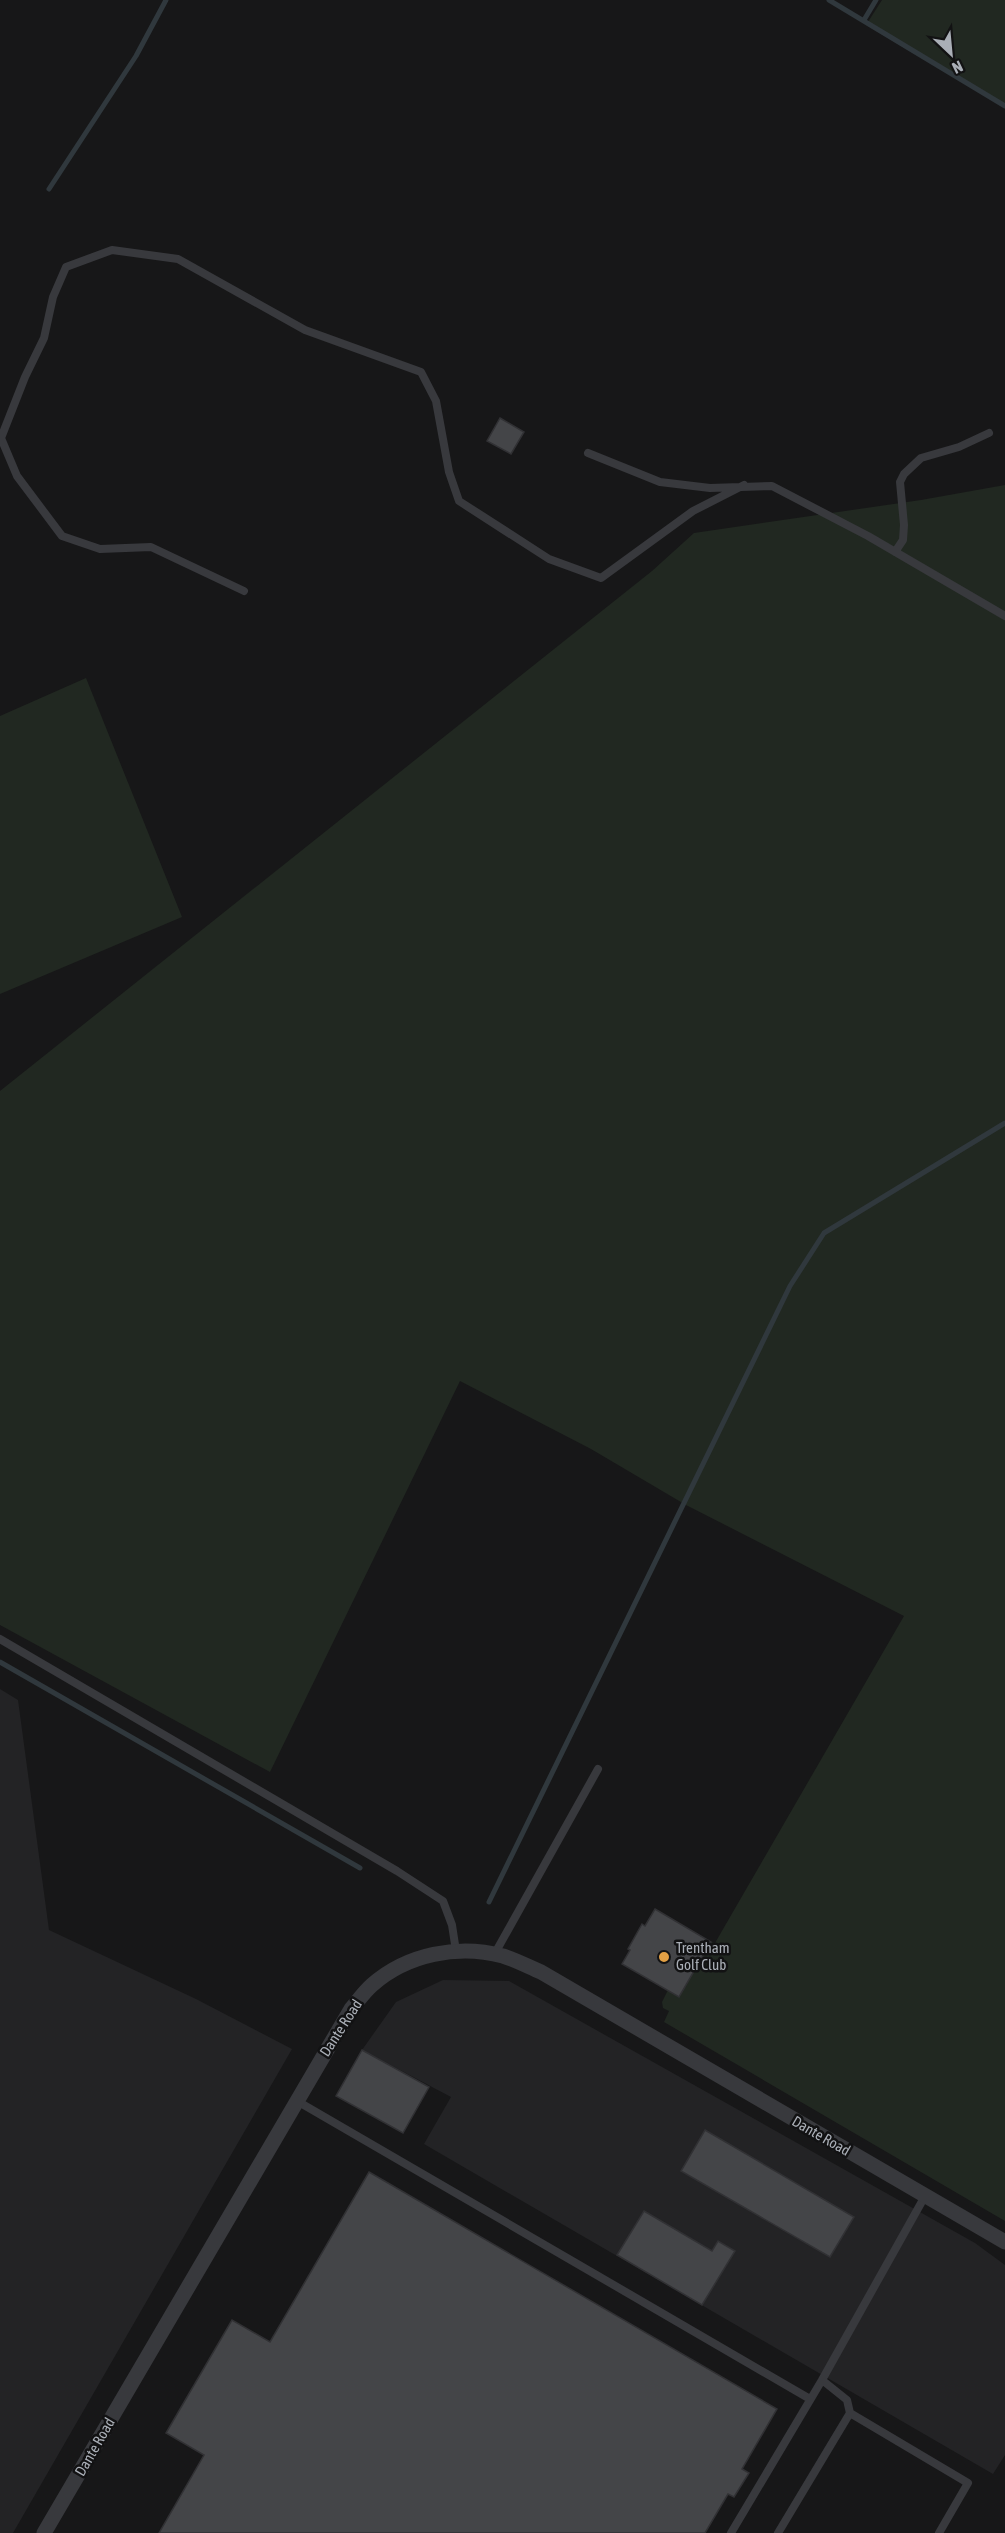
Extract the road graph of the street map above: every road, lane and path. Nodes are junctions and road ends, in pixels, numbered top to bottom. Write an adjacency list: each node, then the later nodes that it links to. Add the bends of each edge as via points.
1 (989, 433): 4 (lane, via 921,458 908,470 900,482 903,540)
2 (588, 453): 3 (lane, via 660,482 710,488)
3 (744, 485): 4 (lane, via 772,486); 5 (lane, via 693,511 601,578 549,559 459,501 435,401 421,372 305,330 178,259 112,250 66,267 53,297 44,338 1,438 17,476 62,536 100,549 151,547)
4 (895, 552): 6 (lane)
5 (244, 591)
6 (1005, 616)
7 (0, 1639): 9 (lane, via 443,1901)
8 (598, 1769): 10 (lane)
9 (456, 1951): 10 (street, Dante Road); 11 (street, Dante Road, via 417,1959 371,1985 345,2018)
10 (494, 1954): 12 (street, Dante Road, via 550,1977)
11 (297, 2101): 15 (lane); 17 (street, Dante Road)
12 (925, 2196): 13 (street, Dante Road); 14 (lane)
13 (1004, 2243)
14 (822, 2380): 15 (lane); 16 (lane, via 847,2400)
15 (810, 2399): 18 (lane)
16 (850, 2412): 19 (lane); 20 (lane, via 968,2483)
17 (44, 2533)
18 (731, 2533)
19 (778, 2533)
20 (939, 2533)

